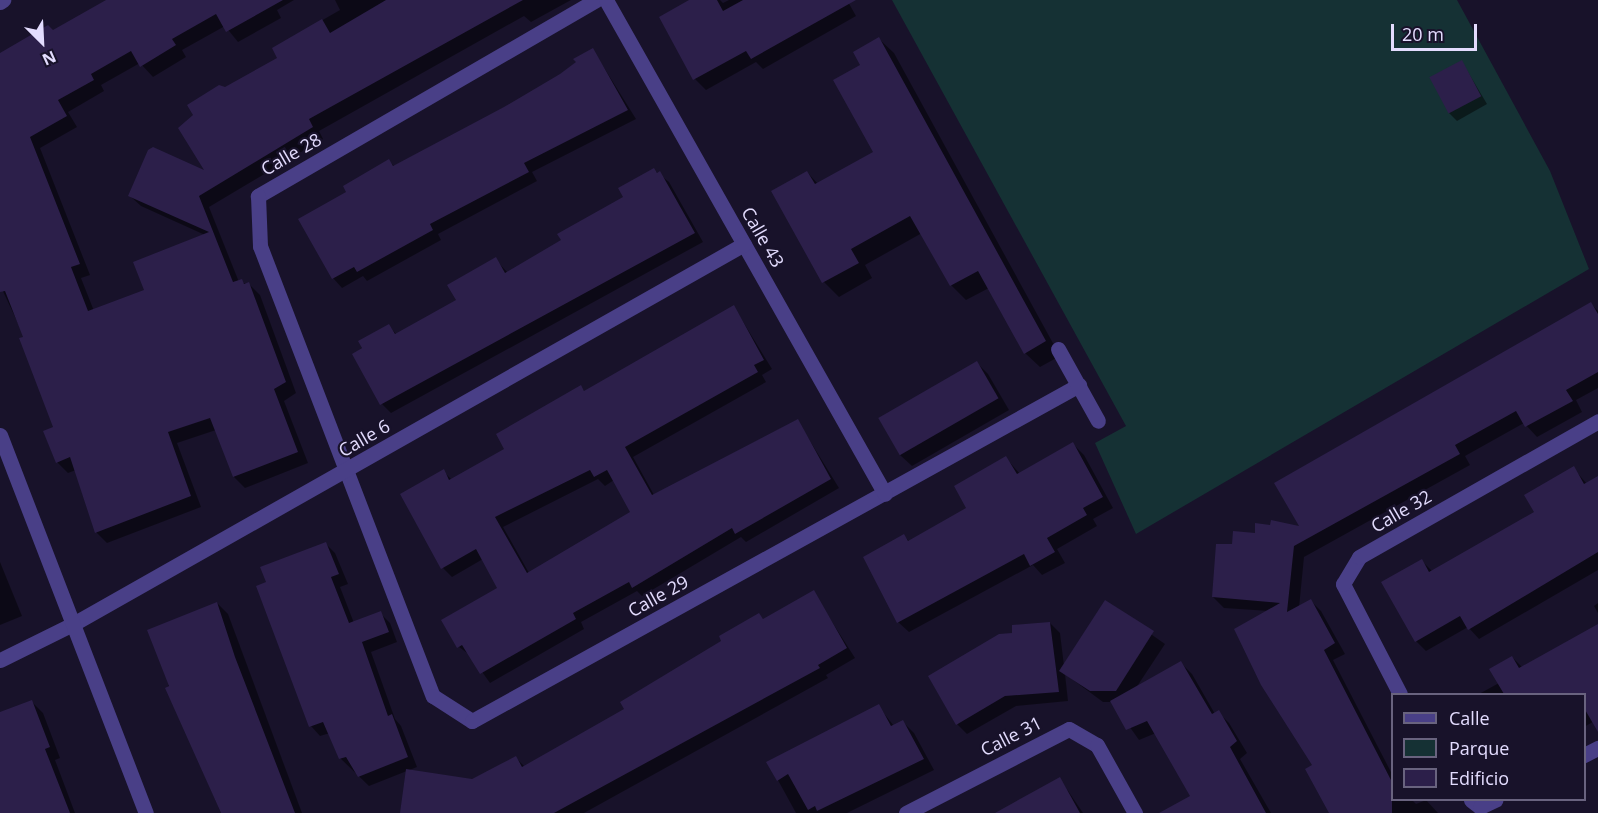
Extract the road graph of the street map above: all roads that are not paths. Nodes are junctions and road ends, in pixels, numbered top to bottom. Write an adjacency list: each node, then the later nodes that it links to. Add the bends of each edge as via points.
1 (596, 0): 9 (street, Calle 28, via 258,195 260,246)
2 (606, 0): 3 (street, Calle 43)
3 (744, 244): 9 (street, Calle 6); 10 (street, Calle 43)
4 (1058, 349): 5 (street)
5 (1079, 385): 6 (street); 10 (street, Calle 29)
6 (1098, 421)
7 (1598, 421): 13 (street, Calle 32, via 1359,557 1343,584)
8 (0, 435): 11 (street)
9 (346, 470): 10 (street, Calle 29, via 433,696 472,721); 11 (street, Calle 6)
10 (885, 494)
11 (73, 624): 12 (street, Calle 6); 16 (street)
12 (0, 660)
13 (1399, 693)
14 (1472, 801): 15 (street, via 1480,807)
15 (1493, 801)
16 (146, 813)
17 (906, 813): 18 (street, Calle 31, via 1069,729 1097,745)
18 (1135, 813)

